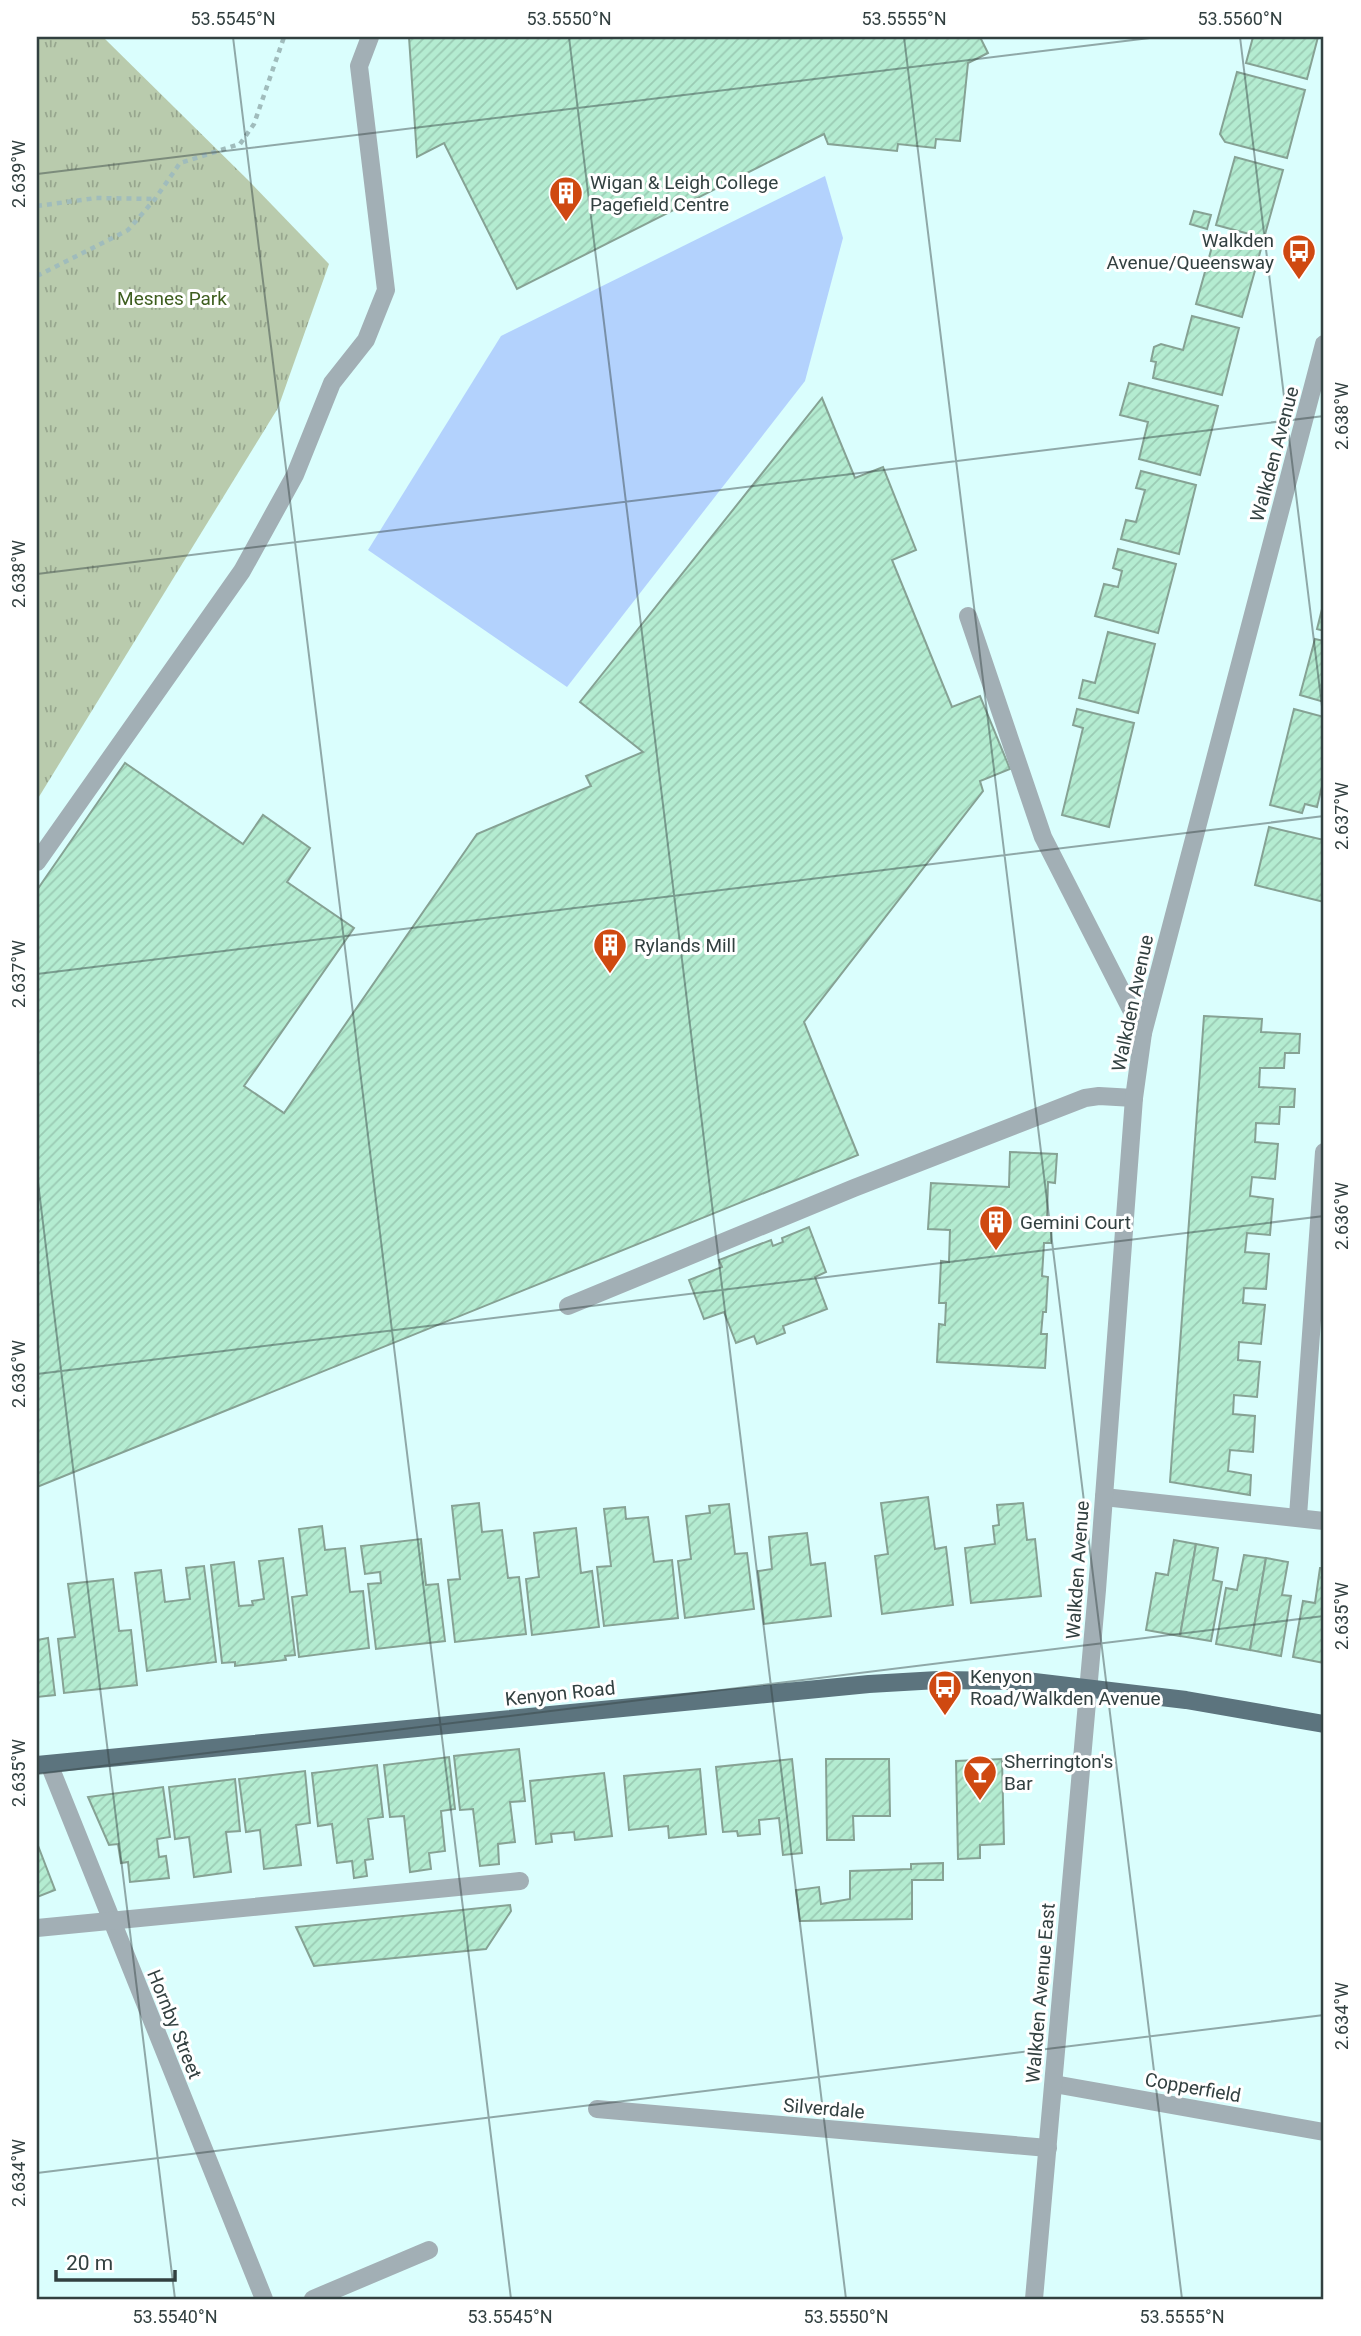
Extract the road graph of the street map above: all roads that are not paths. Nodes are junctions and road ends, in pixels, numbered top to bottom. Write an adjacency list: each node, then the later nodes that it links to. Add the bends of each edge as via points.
1 (370, 37): 4 (street, via 359,66 386,290 366,340 332,383 295,475 242,571)
2 (1324, 344): 5 (street, Walkden Avenue)
3 (968, 616): 5 (street, via 1043,837)
4 (37, 862)
5 (1143, 1033): 6 (street, Walkden Avenue)
6 (1134, 1098): 8 (street, via 1085,1098); 9 (street, Walkden Avenue)
7 (1324, 1152): 10 (street)
8 (568, 1306)
9 (1104, 1497): 10 (street); 12 (street, Walkden Avenue)
10 (1298, 1516): 11 (street)
11 (1324, 1521)
12 (1088, 1690): 13 (main road, Kenyon Road, via 1186,1700); 14 (main road, Kenyon Road, via 993,1680 870,1684); 18 (street, Walkden Avenue East)
13 (1324, 1724)
14 (43, 1765): 16 (street, Hornby Street)
15 (520, 1881): 16 (street)
16 (111, 1922): 17 (street); 23 (street, Hornby Street)
17 (37, 1928)
18 (1054, 2084): 20 (street, Copperfield); 21 (street, Walkden Avenue East)
19 (597, 2109): 21 (street, Silverdale)
20 (1324, 2132)
21 (1048, 2148): 25 (street, Walkden Avenue East)
22 (429, 2250): 24 (street)
23 (264, 2299)
24 (313, 2299)
25 (1034, 2299)

